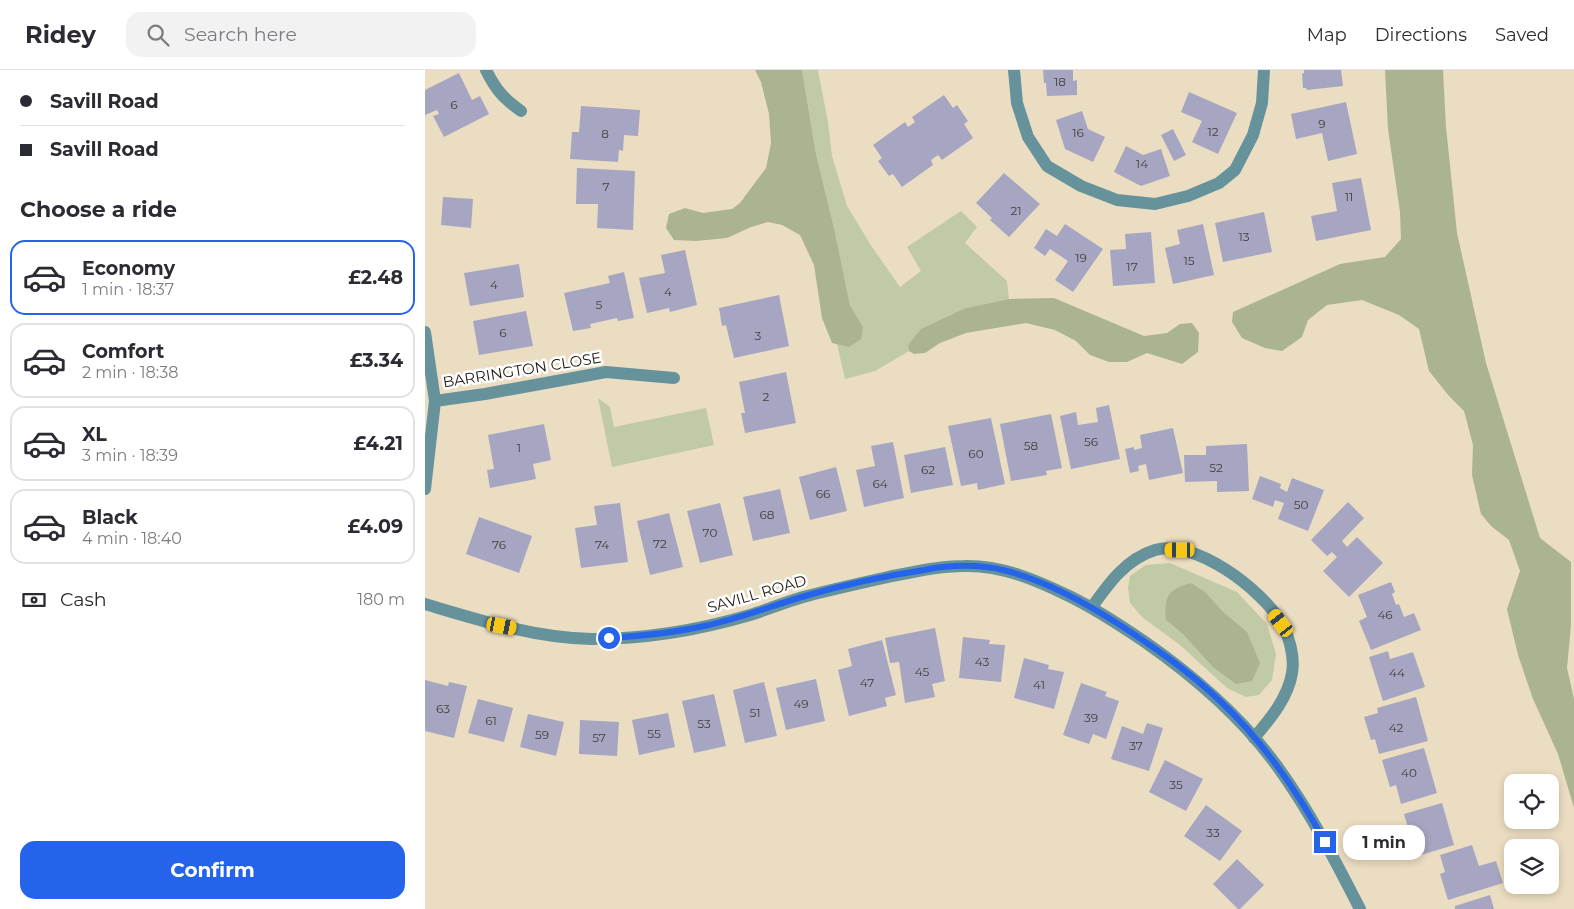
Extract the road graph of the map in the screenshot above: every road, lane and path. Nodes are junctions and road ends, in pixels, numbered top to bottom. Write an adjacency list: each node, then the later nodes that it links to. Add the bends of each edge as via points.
1 (486, 70): 4 (street, via 505,100)
2 (1014, 70): 3 (street, via 1017,103 1028,136 1047,166 1081,186 1117,200 1155,204 1188,196 1219,183 1235,170 1253,136 1262,103)
3 (1264, 70)
4 (521, 111)
5 (425, 332): 7 (street)
6 (674, 378): 7 (street, BARRINGTON CLOSE, via 606,372)
7 (435, 401): 8 (street)
8 (425, 489)
9 (425, 604): 10 (street, SAVILL ROAD, via 484,622 539,633 591,639 644,636 749,615 854,584 924,570 966,566 1007,570)
10 (1092, 607): 11 (street, SAVILL ROAD, via 1181,667 1221,702); 11 (street, via 1113,578 1132,560 1156,550 1180,550 1202,557 1235,575 1263,599 1281,623 1292,649 1293,672 1286,695)
11 (1254, 738): 12 (street, SAVILL ROAD, via 1277,766 1315,825)
12 (1360, 909)

